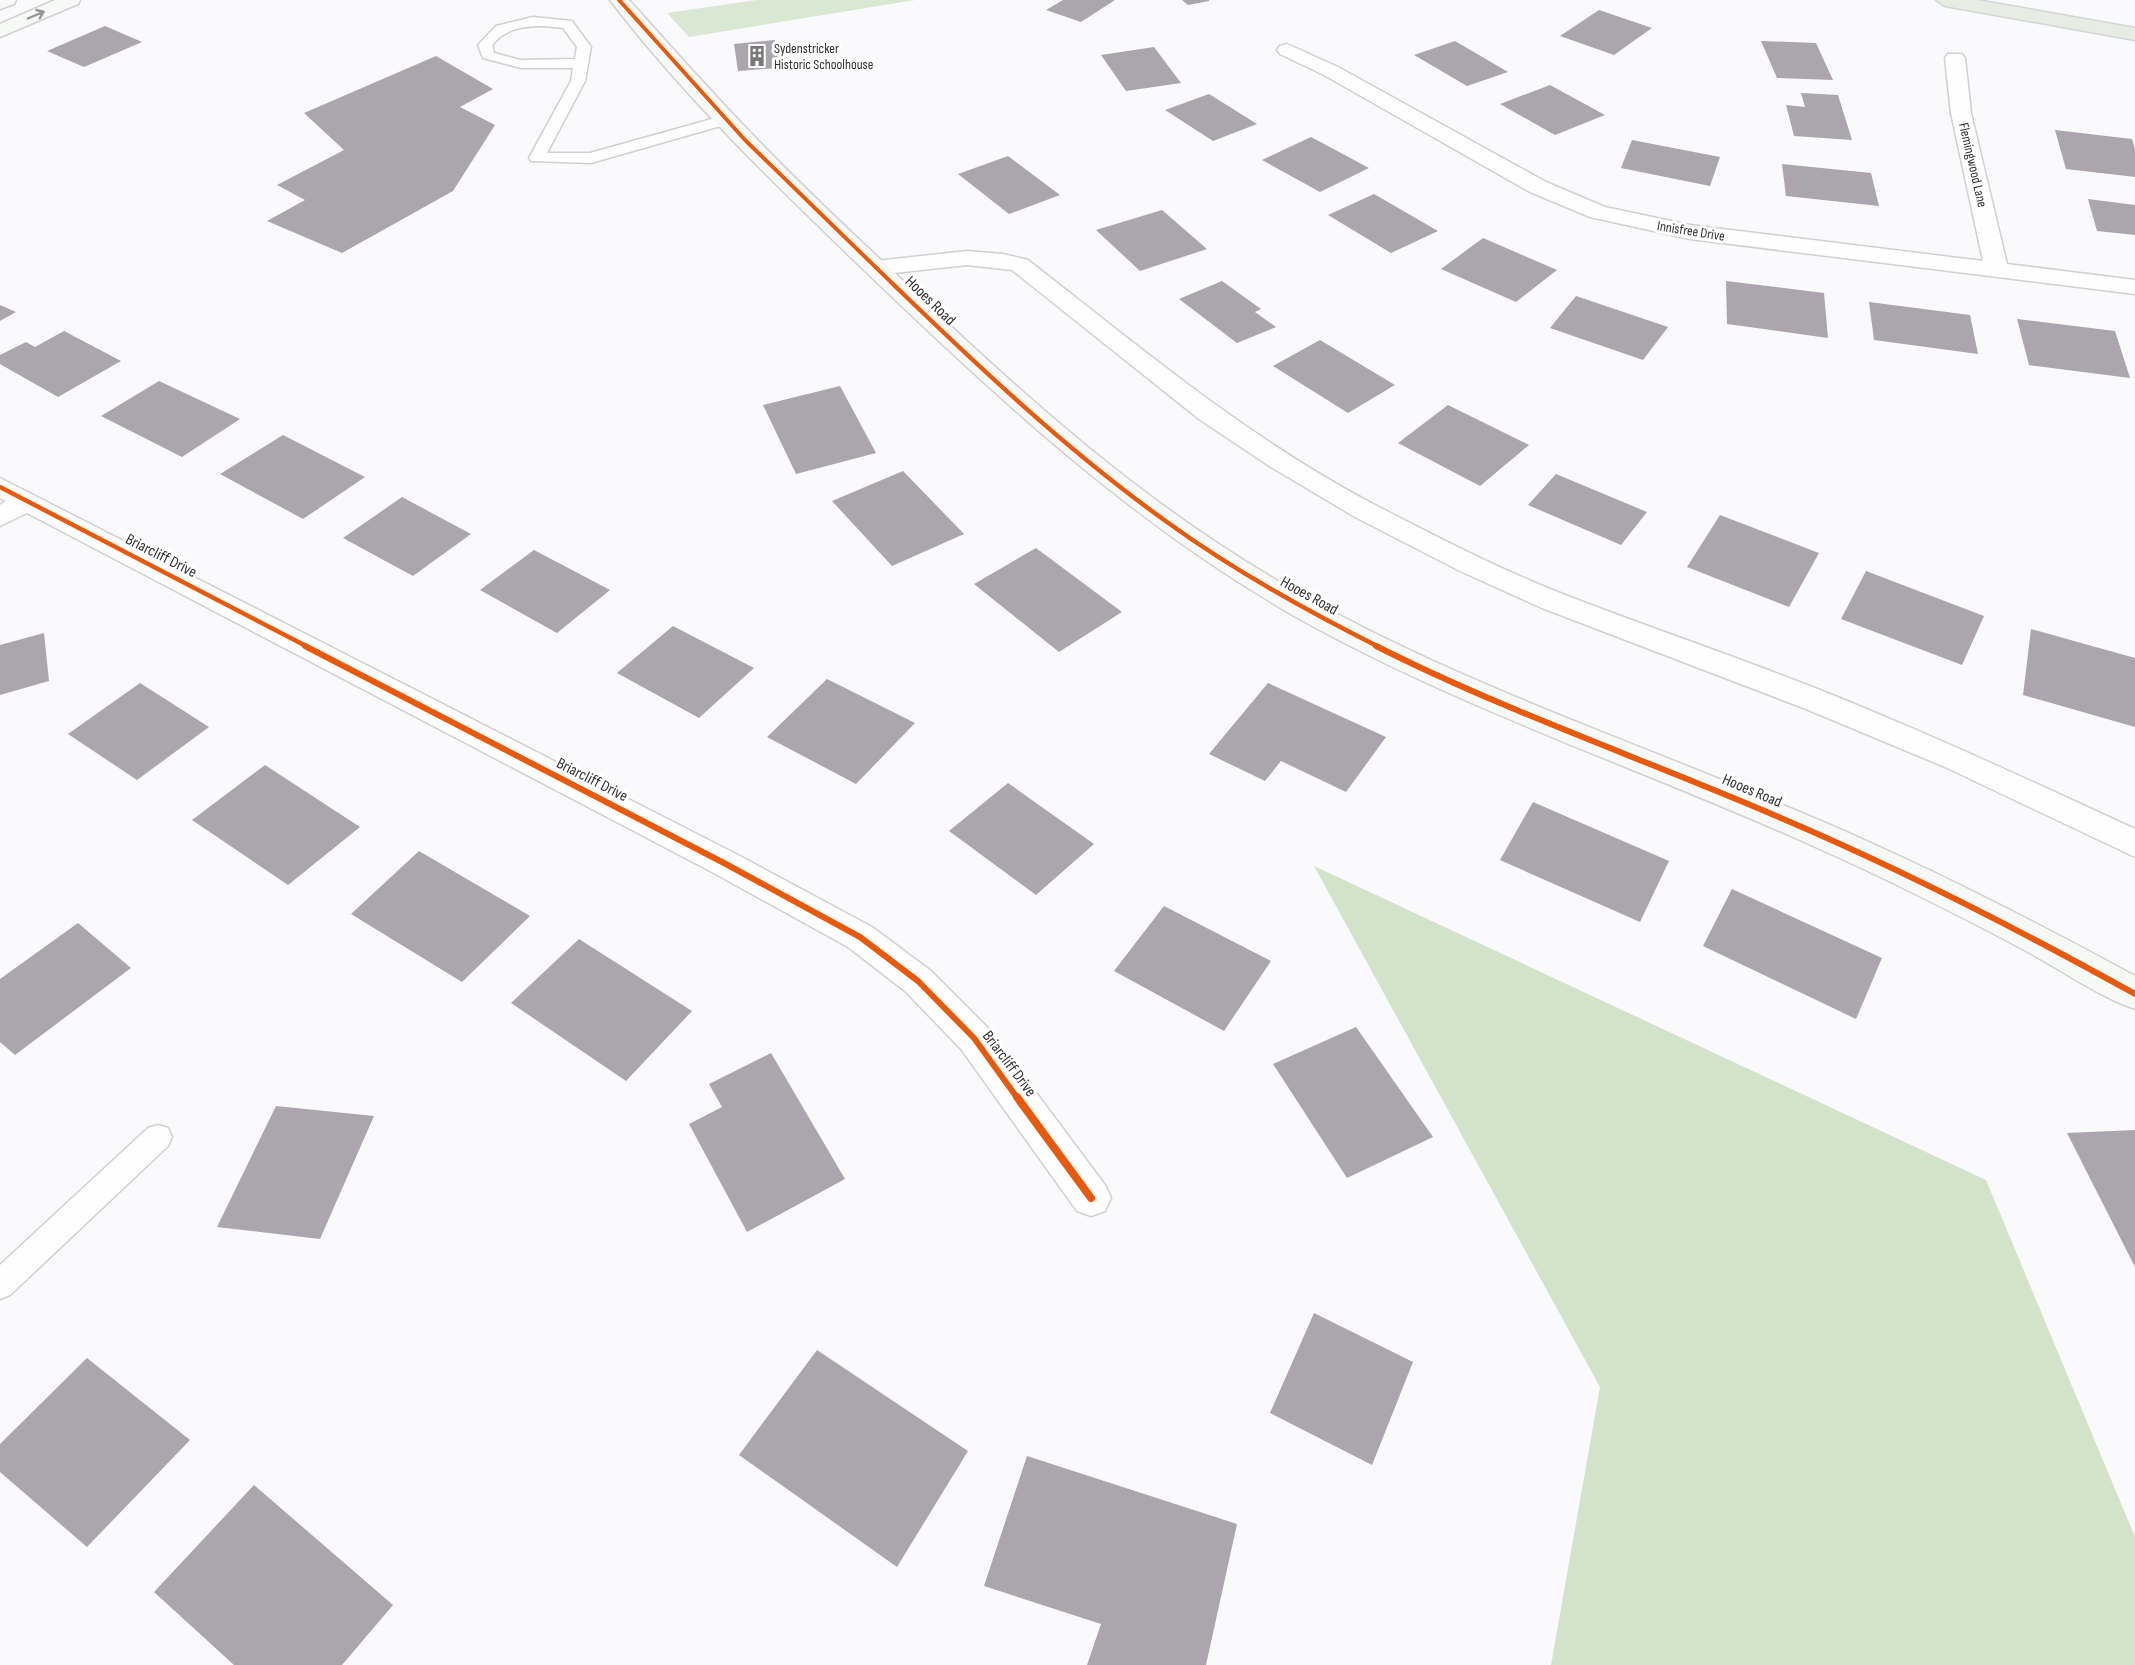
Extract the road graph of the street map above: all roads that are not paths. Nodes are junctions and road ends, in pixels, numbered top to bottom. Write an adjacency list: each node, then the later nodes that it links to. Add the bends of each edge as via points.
1 (7, 0): 6 (street)
2 (71, 0): 7 (street, one-way to 2)
3 (619, 0): 12 (street, Hooes Road)
4 (1945, 0): 8 (highway)
5 (1997, 0): 8 (highway)
6 (0, 3)
7 (0, 31)
8 (2135, 33)
9 (1287, 50): 14 (street, Innisfree Drive, via 1538,188 1598,212 1690,232)
10 (1955, 58): 14 (street, Flemingwood Lane, via 1961,113)
11 (582, 63): 11 (lane, via 584,47 567,24 547,21 505,27 491,35 485,45 488,55 505,62); 12 (lane, via 578,81 537,158 591,158)
12 (726, 120): 13 (street, Hooes Road)
13 (876, 268): 17 (street, Hooes Road, via 976,258 1005,260 1020,266 1208,413 1365,511 1552,601 1817,701 1956,759); 18 (street, Hooes Road, via 1066,446 1155,515 1264,586 1444,679 1877,860)
14 (1997, 271): 15 (street, Innisfree Drive)
15 (2135, 287)
16 (9, 501): 20 (street, Briarcliff Drive, via 724,863 860,938 918,981 974,1038)
17 (2135, 844)
18 (2135, 994)
19 (158, 1137): 21 (lane)
20 (1091, 1198)
21 (0, 1285)

